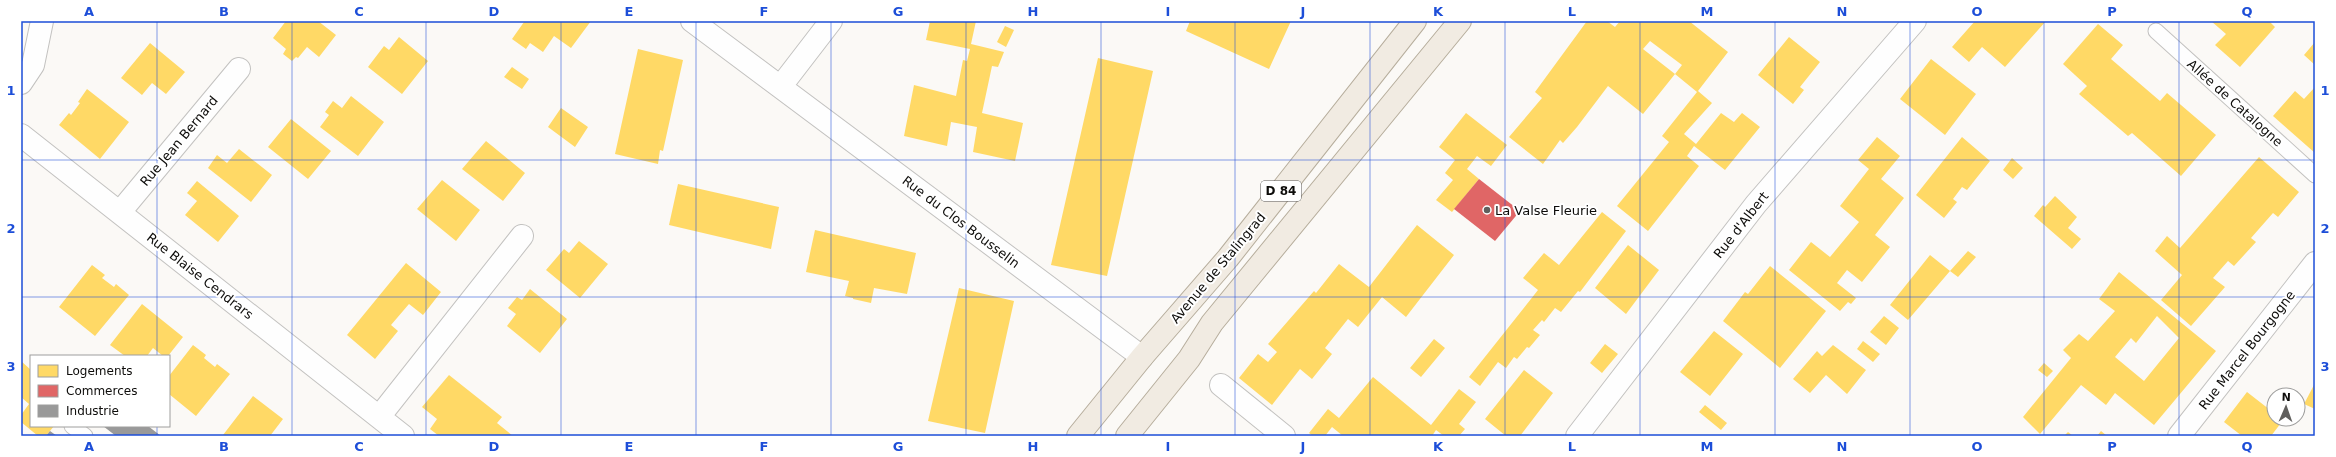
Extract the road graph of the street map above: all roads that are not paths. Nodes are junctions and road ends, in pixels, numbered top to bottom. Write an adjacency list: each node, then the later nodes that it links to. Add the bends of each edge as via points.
1 (42, 21): 9 (street, via 33,66)
2 (692, 21): 10 (street, Rue du Clos Bousselin)
3 (831, 21): 10 (street)
4 (1415, 21): 16 (main road, Avenue de Stalingrad / D 84, via 1228,258)
5 (1460, 21): 23 (main road, D 84, via 1212,323 1189,359)
6 (1915, 21): 25 (street, Rue d'Albert, via 1756,204)
7 (2156, 31): 12 (lane, Allée de Catalogne)
8 (240, 69): 13 (street, Rue Jean Bernard)
9 (21, 83)
10 (781, 86): 16 (street, Rue du Clos Bousselin)
11 (21, 135): 13 (street, Rue Blaise Cendrars)
12 (2315, 175)
13 (120, 212): 18 (street, Rue Blaise Cendrars)
14 (522, 236): 18 (street)
15 (2315, 263): 26 (street, Rue Marcel Bourgogne)
16 (1142, 357): 22 (main road, Avenue de Stalingrad / D 84)
17 (1221, 385): 24 (street)
18 (379, 416): 21 (street, Rue Blaise Cendrars)
19 (73, 427): 20 (lane)
20 (85, 436)
21 (403, 436)
22 (1078, 436)
23 (1127, 436)
24 (1284, 436)
25 (1577, 436)
26 (2179, 436)

